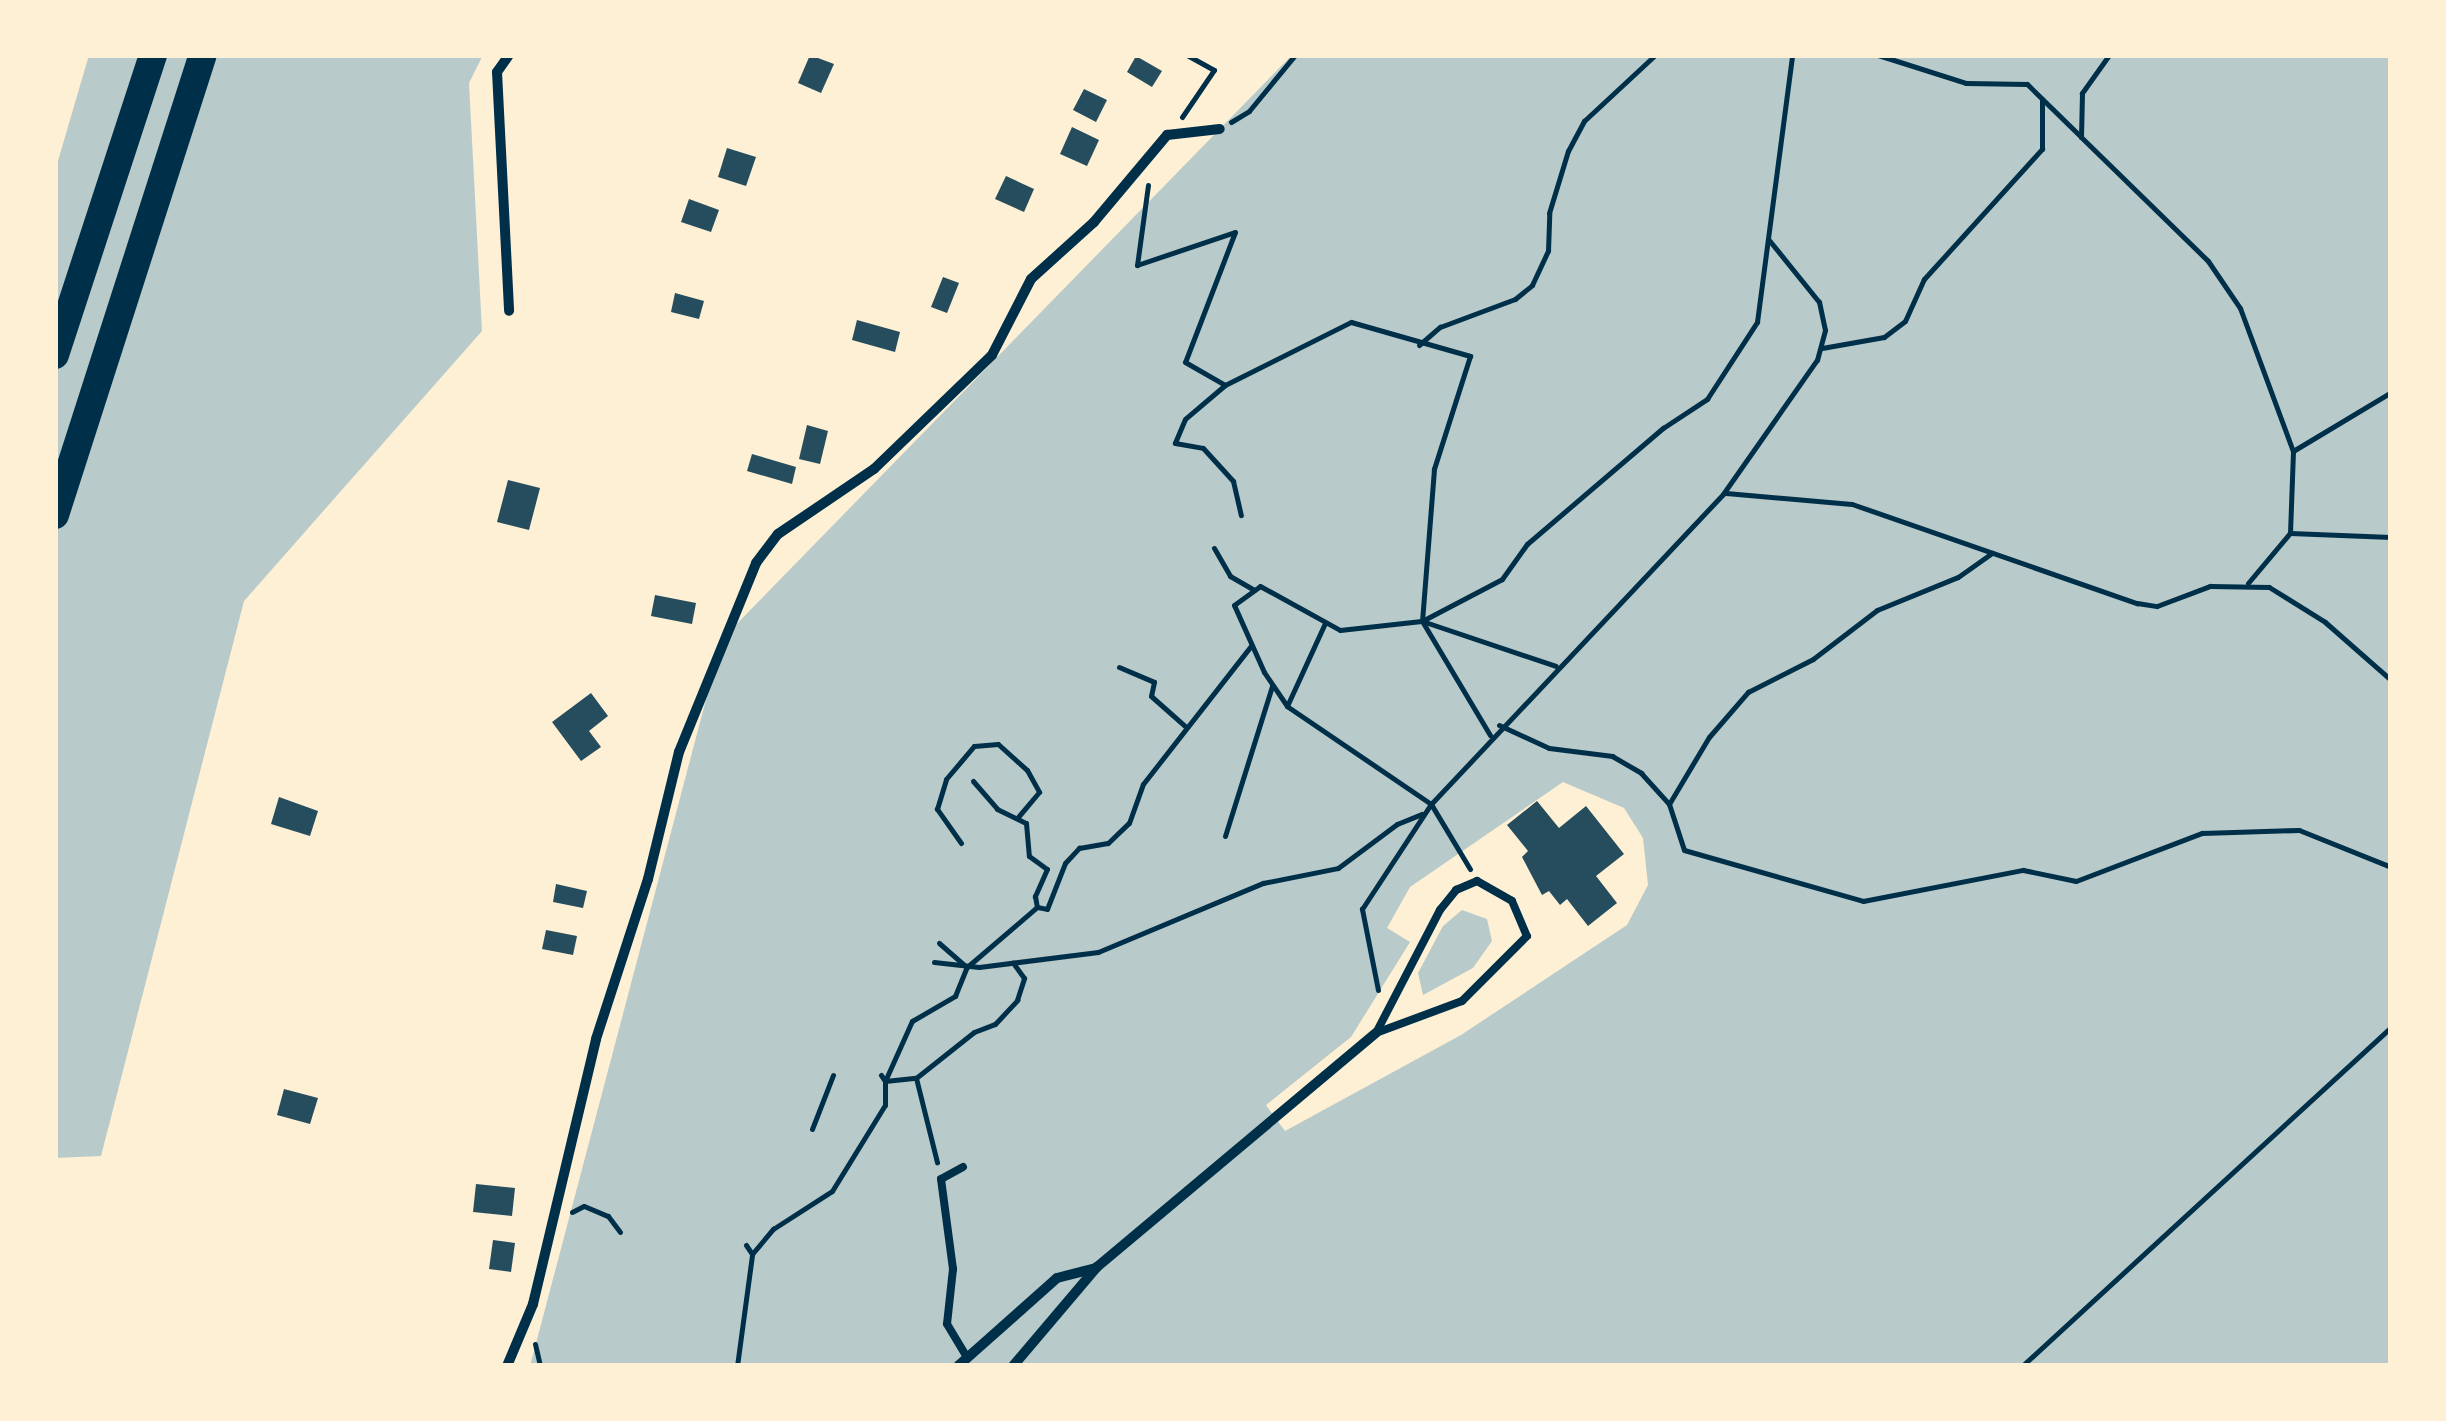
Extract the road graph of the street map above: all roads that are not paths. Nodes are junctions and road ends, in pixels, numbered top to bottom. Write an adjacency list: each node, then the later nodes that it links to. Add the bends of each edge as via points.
1 (153, 55): 6 (highway)
2 (203, 55): 7 (highway)
3 (508, 55): 5 (street, via 496,72)
4 (1220, 129): 12 (street, via 1168,134 1094,222 1031,279 992,355 874,469 778,534 756,563 679,752 550,1217 533,1304)
5 (509, 311)
6 (55, 356)
7 (55, 515)
8 (1376, 1033): 8 (lane, via 1462,1001 1527,936 1512,901 1477,881 1456,890); 10 (street)
9 (963, 1167): 11 (lane, via 941,1180 953,1268 947,1324)
10 (1097, 1267): 11 (street, via 1057,1278); 14 (street)
11 (965, 1354): 13 (street)
12 (507, 1366)
13 (958, 1366)
14 (1013, 1366)

